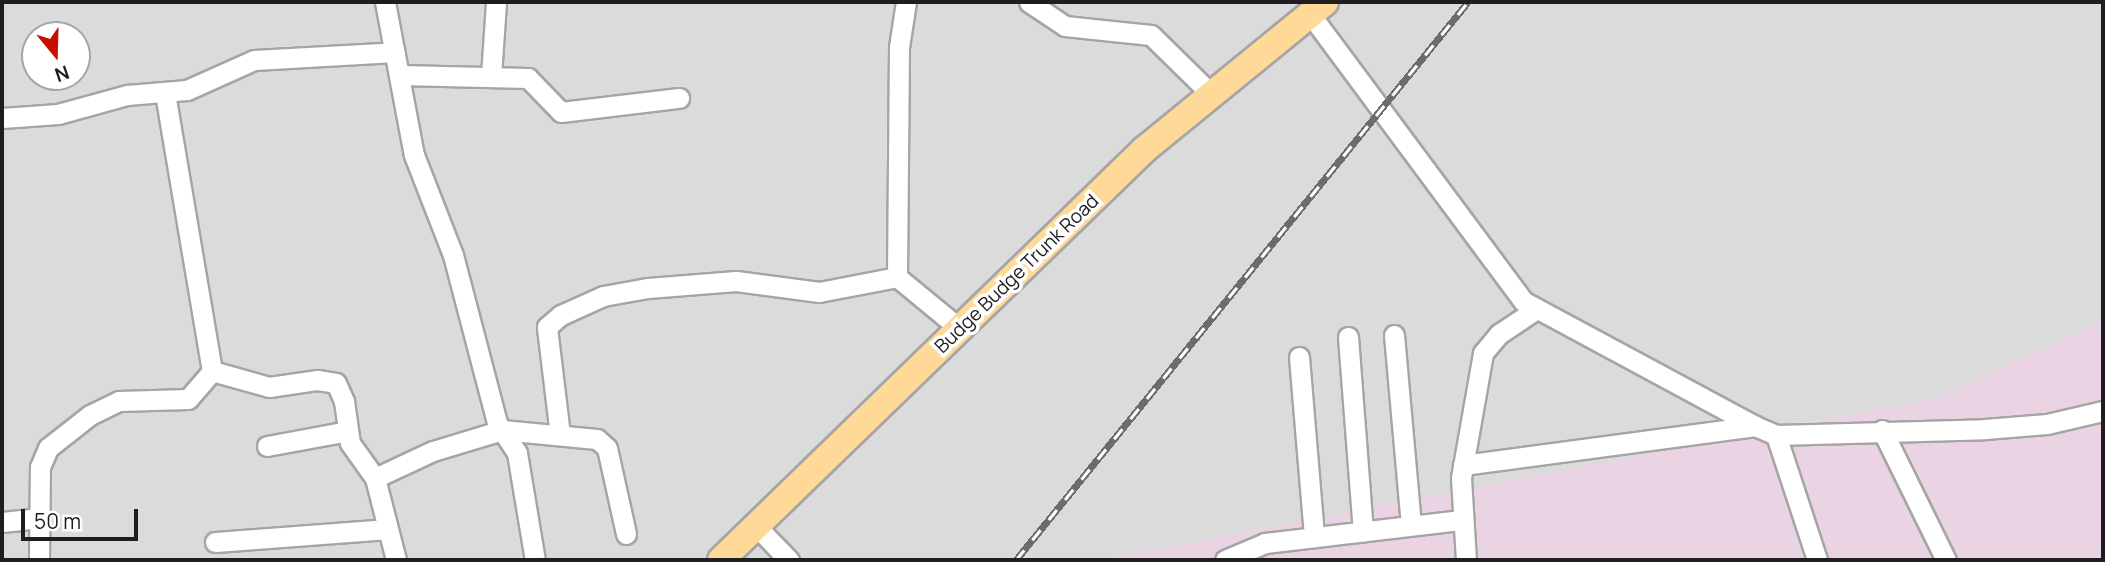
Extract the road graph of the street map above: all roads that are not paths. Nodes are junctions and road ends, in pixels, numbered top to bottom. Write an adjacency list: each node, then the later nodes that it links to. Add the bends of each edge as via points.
1 (385, 2): 6 (street)
2 (496, 2): 8 (street)
3 (906, 2): 13 (street, via 899,47)
4 (1029, 2): 10 (street, via 1074,28 1151,35)
5 (1318, 8): 10 (main road, Budge Budge Trunk Road); 14 (street, via 1505,280)
6 (395, 52): 7 (street); 9 (street, via 254,60 230,68 208,83)
7 (400, 75): 8 (street); 22 (street, via 414,155 453,255)
8 (491, 76): 11 (street, via 534,81 561,112)
9 (165, 92): 12 (street, via 127,95 58,114); 19 (street)
10 (1212, 94): 15 (main road, Budge Budge Trunk Road, via 1145,149)
11 (679, 98)
12 (2, 118)
13 (897, 277): 15 (street); 25 (street, via 819,292 736,281 648,288 603,296 561,315 547,327)
14 (1535, 310): 21 (street); 28 (street, via 1487,345 1473,394)
15 (960, 329): 34 (main road, Budge Budge Trunk Road)
16 (1394, 335): 33 (street)
17 (1348, 337): 36 (street)
18 (1299, 357): 38 (street)
19 (212, 371): 24 (street, via 269,387 328,379 341,390); 30 (street, via 188,399 119,401 57,438 40,467)
20 (2103, 411): 23 (street, via 2010,427)
21 (1755, 426): 26 (street); 28 (street)
22 (502, 430): 25 (street); 29 (street, via 442,447); 42 (street, via 517,453)
23 (1882, 430): 26 (street); 48 (street)
24 (348, 431): 27 (street); 29 (street, via 354,452)
25 (560, 435): 37 (street, via 604,442)
26 (1776, 435): 47 (street)
27 (267, 446)
28 (1463, 465): 31 (street)
29 (374, 478): 35 (street)
30 (40, 518): 32 (street); 40 (street)
31 (1462, 520): 33 (street); 46 (street)
32 (2, 522)
33 (1411, 525): 36 (street)
34 (757, 527): 43 (main road, Budge Budge Trunk Road); 44 (street)
35 (386, 529): 39 (street); 41 (street)
36 (1363, 531): 38 (street)
37 (626, 534)
38 (1314, 537): 45 (street, via 1253,545)
39 (215, 542)
40 (39, 560)
41 (396, 560)
42 (535, 560)
43 (721, 560)
44 (789, 560)
45 (1225, 560)
46 (1466, 560)
47 (1817, 560)
48 (1946, 560)

